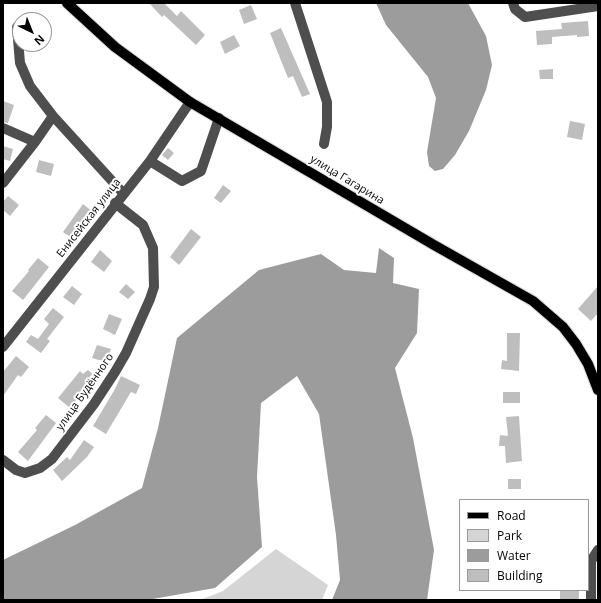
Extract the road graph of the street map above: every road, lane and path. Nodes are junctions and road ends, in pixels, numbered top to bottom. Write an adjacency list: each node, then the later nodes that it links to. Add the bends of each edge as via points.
1 (67, 3): 6 (main road, улица Гагарина, via 115,47)
2 (295, 3): 11 (street, via 327,102)
3 (513, 3): 4 (street, via 515,9 525,17)
4 (598, 6)
5 (19, 52): 7 (street, via 20,64 30,86)
6 (190, 102): 8 (main road, улица Гагарина); 12 (street, Енисейская улица)
7 (53, 116): 10 (street); 14 (street)
8 (219, 118): 12 (street, via 201,171 182,181); 17 (main road, улица Гагарина, via 532,301 563,327 576,344 588,364)
9 (3, 128): 10 (street)
10 (35, 142): 13 (street)
11 (324, 144)
12 (150, 161): 14 (street, Енисейская улица)
13 (3, 183)
14 (123, 193): 15 (street, Енисейская улица)
15 (115, 203): 16 (street, Енисейская улица); 18 (street, улица Будённого, via 143,225 153,248 154,287 150,299 115,372 52,459 40,468 25,473)
16 (3, 347)
17 (598, 390)
18 (3, 460)
19 (598, 550): 20 (street, via 591,561)
20 (591, 600)

